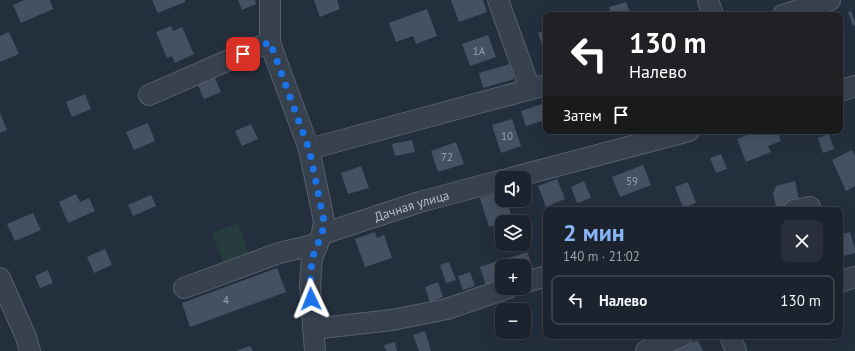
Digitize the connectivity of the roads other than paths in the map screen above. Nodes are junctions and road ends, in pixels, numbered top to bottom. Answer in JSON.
{"nodes":[{"id":1,"x":270,"y":0,"type":"edge"},
{"id":2,"x":498,"y":0,"type":"edge"},
{"id":3,"x":708,"y":0,"type":"edge"},
{"id":4,"x":830,"y":0,"type":"edge"},
{"id":5,"x":712,"y":12,"type":"edge"},
{"id":6,"x":793,"y":12,"type":"edge"},
{"id":7,"x":270,"y":42,"type":"junction"},
{"id":8,"x":855,"y":86,"type":"edge"},
{"id":9,"x":538,"y":87,"type":"edge"},
{"id":10,"x":843,"y":89,"type":"edge"},
{"id":11,"x":149,"y":95,"type":"dead end"},
{"id":12,"x":677,"y":134,"type":"edge"},
{"id":13,"x":309,"y":149,"type":"junction"},
{"id":14,"x":531,"y":173,"type":"edge"},
{"id":15,"x":495,"y":182,"type":"edge"},
{"id":16,"x":320,"y":239,"type":"junction"},
{"id":17,"x":543,"y":277,"type":"edge"},
{"id":18,"x":855,"y":277,"type":"edge"},
{"id":19,"x":0,"y":278,"type":"edge"},
{"id":20,"x":531,"y":281,"type":"edge"},
{"id":21,"x":843,"y":281,"type":"edge"},
{"id":22,"x":184,"y":288,"type":"dead end"},
{"id":23,"x":495,"y":292,"type":"edge"},
{"id":24,"x":313,"y":329,"type":"junction"},
{"id":25,"x":675,"y":339,"type":"edge"},
{"id":26,"x":731,"y":339,"type":"edge"},
{"id":27,"x":30,"y":351,"type":"edge"},
{"id":28,"x":315,"y":351,"type":"edge"},
{"id":29,"x":646,"y":351,"type":"edge"},
{"id":30,"x":736,"y":351,"type":"edge"}],
"edges":[{"from":1,"to":7,"type":"street"},
{"from":2,"to":9,"type":"street"},
{"from":3,"to":5,"type":"street"},
{"from":4,"to":6,"type":"street"},
{"from":7,"to":11,"type":"street"},
{"from":7,"to":13,"type":"street"},
{"from":8,"to":10,"type":"street"},
{"from":9,"to":13,"type":"street"},
{"from":12,"to":14,"type":"street"},
{"from":13,"to":16,"type":"street"},
{"from":15,"to":16,"type":"street","name":"Дачная улица"},
{"from":16,"to":22,"type":"street","name":"Дачная улица"},
{"from":16,"to":24,"type":"street"},
{"from":17,"to":20,"type":"street"},
{"from":18,"to":21,"type":"street"},
{"from":19,"to":27,"type":"street"},
{"from":23,"to":24,"type":"street"},
{"from":24,"to":28,"type":"street"},
{"from":25,"to":29,"type":"street"},
{"from":26,"to":30,"type":"street"}]}
